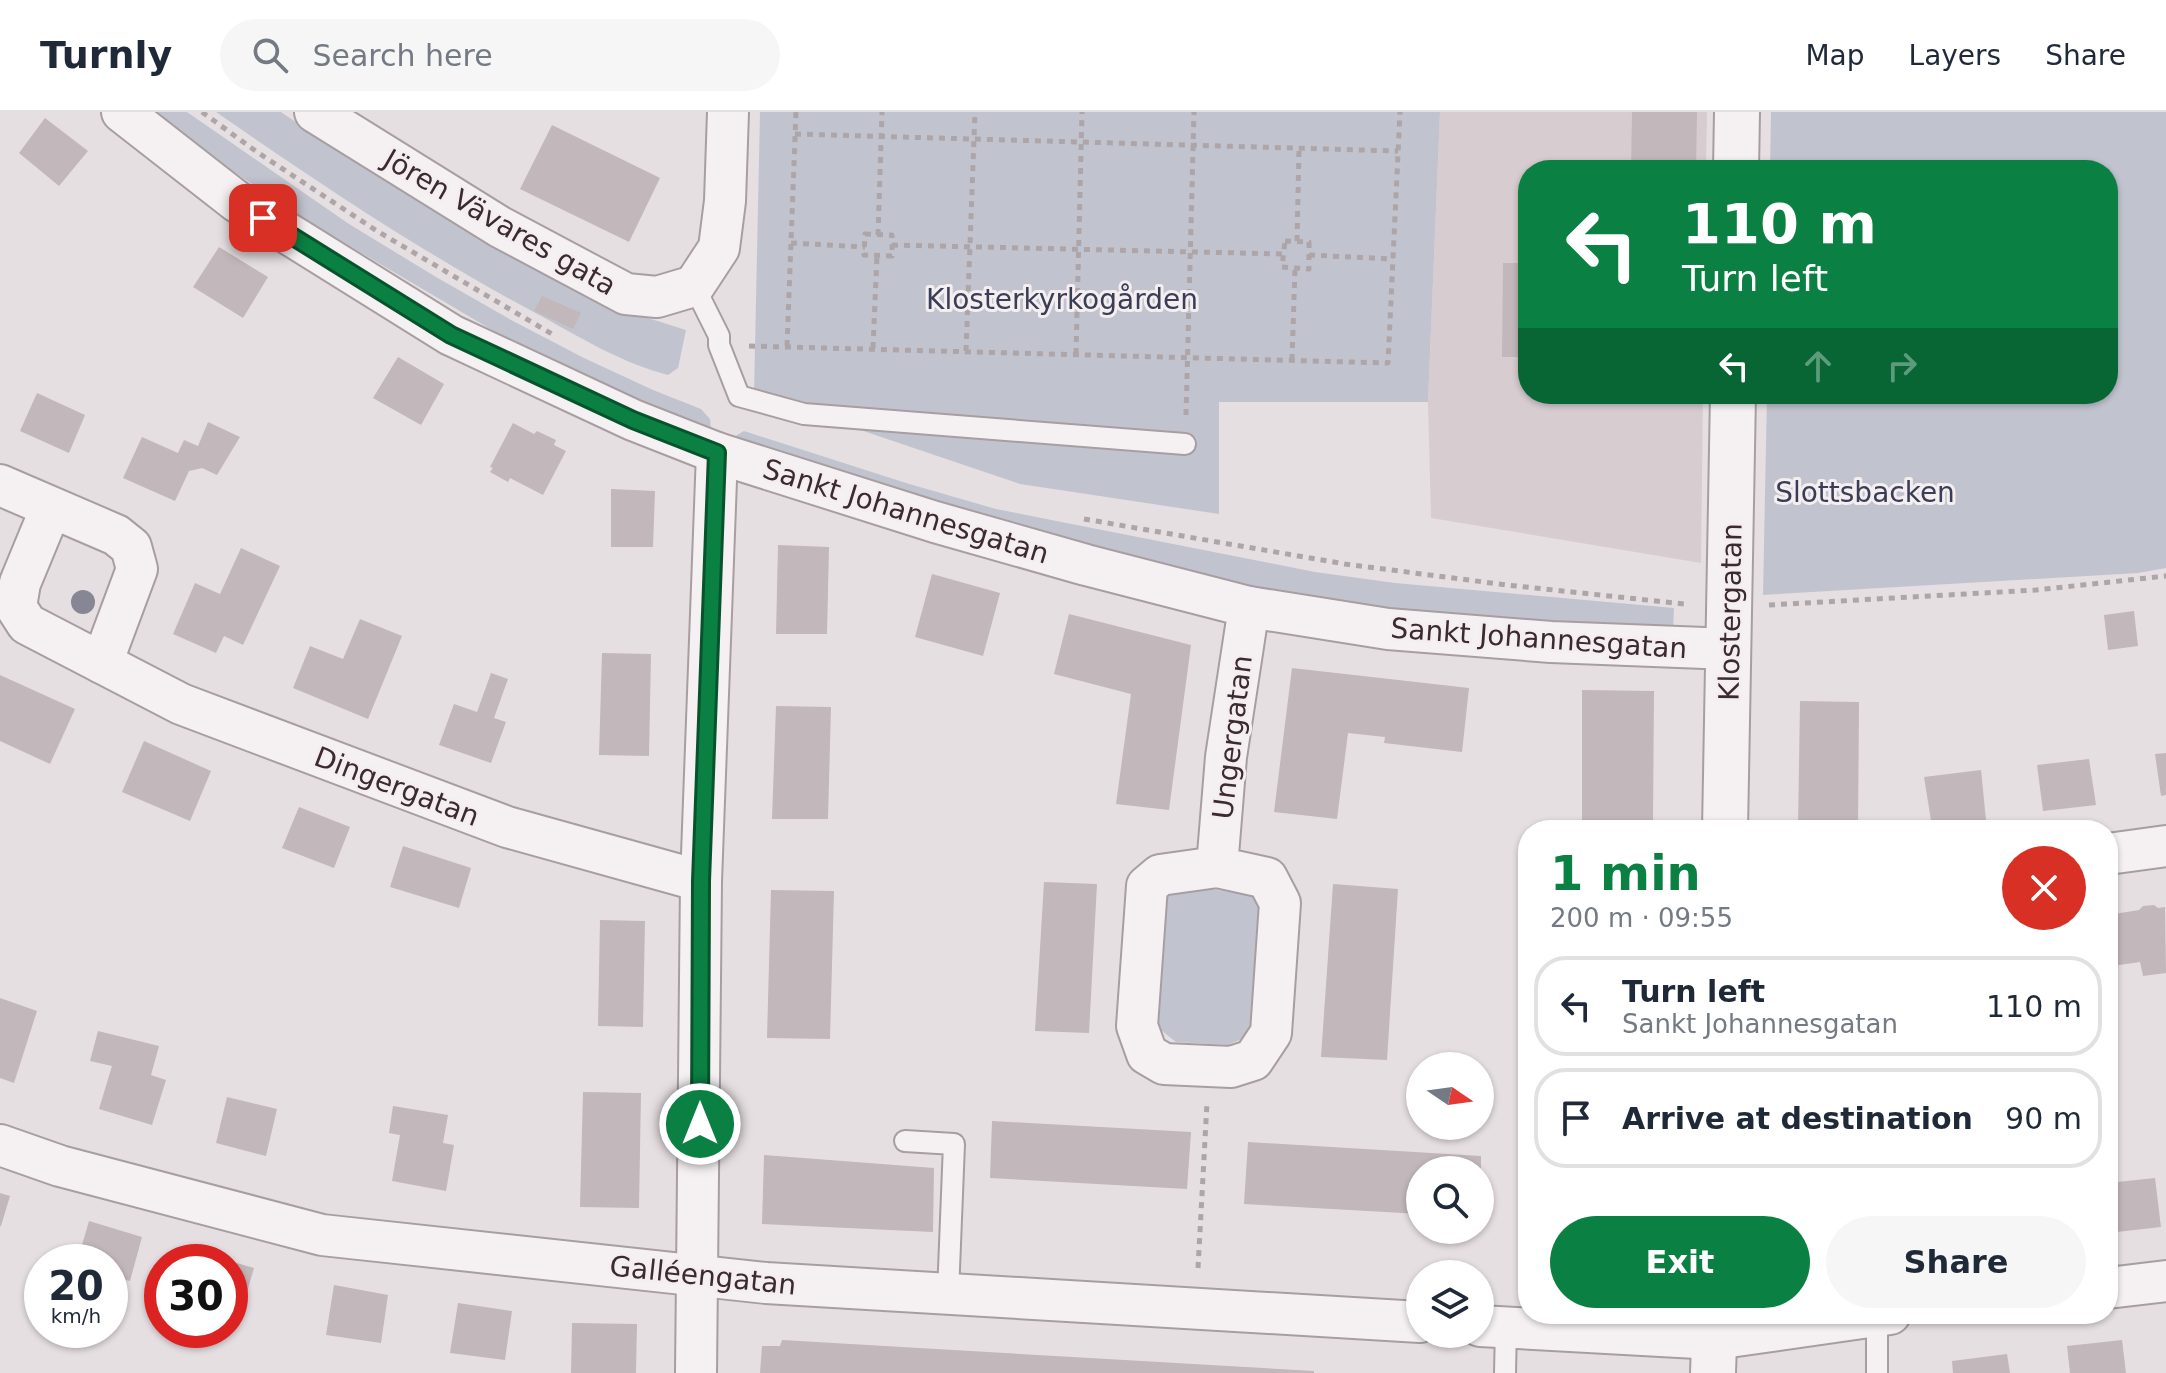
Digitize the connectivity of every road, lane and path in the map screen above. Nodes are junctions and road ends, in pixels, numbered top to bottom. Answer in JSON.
{"nodes":[{"id":1,"x":122,"y":112,"type":"edge"},
{"id":2,"x":202,"y":112,"type":"edge"},
{"id":3,"x":315,"y":112,"type":"edge"},
{"id":4,"x":728,"y":112,"type":"edge"},
{"id":5,"x":796,"y":112,"type":"edge"},
{"id":6,"x":882,"y":112,"type":"edge"},
{"id":7,"x":975,"y":112,"type":"edge"},
{"id":8,"x":1082,"y":112,"type":"edge"},
{"id":9,"x":1194,"y":112,"type":"edge"},
{"id":10,"x":1400,"y":112,"type":"edge"},
{"id":11,"x":1737,"y":112,"type":"edge"},
{"id":12,"x":795,"y":134,"type":"junction"},
{"id":13,"x":881,"y":137,"type":"junction"},
{"id":14,"x":974,"y":141,"type":"junction"},
{"id":15,"x":1082,"y":143,"type":"junction"},
{"id":16,"x":1193,"y":146,"type":"junction"},
{"id":17,"x":1299,"y":149,"type":"junction"},
{"id":18,"x":1398,"y":151,"type":"junction"},
{"id":19,"x":1736,"y":160,"type":"edge"},
{"id":20,"x":878,"y":235,"type":"junction"},
{"id":21,"x":1297,"y":241,"type":"junction"},
{"id":22,"x":791,"y":243,"type":"junction"},
{"id":23,"x":892,"y":245,"type":"junction"},
{"id":24,"x":865,"y":247,"type":"junction"},
{"id":25,"x":970,"y":247,"type":"junction"},
{"id":26,"x":1079,"y":249,"type":"junction"},
{"id":27,"x":1191,"y":252,"type":"junction"},
{"id":28,"x":1283,"y":254,"type":"junction"},
{"id":29,"x":877,"y":255,"type":"junction"},
{"id":30,"x":1309,"y":255,"type":"junction"},
{"id":31,"x":1393,"y":259,"type":"junction"},
{"id":32,"x":1295,"y":268,"type":"junction"},
{"id":33,"x":694,"y":286,"type":"junction"},
{"id":34,"x":561,"y":338,"type":"dead end"},
{"id":35,"x":719,"y":345,"type":"junction"},
{"id":36,"x":787,"y":346,"type":"junction"},
{"id":37,"x":873,"y":348,"type":"junction"},
{"id":38,"x":966,"y":351,"type":"junction"},
{"id":39,"x":1076,"y":354,"type":"junction"},
{"id":40,"x":1187,"y":357,"type":"junction"},
{"id":41,"x":1292,"y":360,"type":"junction"},
{"id":42,"x":1733,"y":404,"type":"edge"},
{"id":43,"x":1185,"y":444,"type":"joint"},
{"id":44,"x":717,"y":453,"type":"junction"},
{"id":45,"x":0,"y":485,"type":"edge"},
{"id":46,"x":51,"y":508,"type":"junction"},
{"id":47,"x":1079,"y":518,"type":"dead end"},
{"id":48,"x":2166,"y":576,"type":"edge"},
{"id":49,"x":1249,"y":607,"type":"junction"},
{"id":50,"x":1730,"y":629,"type":"junction"},
{"id":51,"x":102,"y":663,"type":"junction"},
{"id":52,"x":1725,"y":820,"type":"edge"},
{"id":53,"x":2166,"y":846,"type":"edge"},
{"id":54,"x":2118,"y":853,"type":"edge"},
{"id":55,"x":1217,"y":867,"type":"junction"},
{"id":56,"x":701,"y":881,"type":"junction"},
{"id":57,"x":1209,"y":1066,"type":"junction"},
{"id":58,"x":905,"y":1141,"type":"dead end"},
{"id":59,"x":0,"y":1145,"type":"edge"},
{"id":60,"x":699,"y":1276,"type":"junction"},
{"id":61,"x":2166,"y":1281,"type":"edge"},
{"id":62,"x":2118,"y":1287,"type":"edge"},
{"id":63,"x":948,"y":1294,"type":"junction"},
{"id":64,"x":1196,"y":1308,"type":"junction"},
{"id":65,"x":1406,"y":1321,"type":"edge"},
{"id":66,"x":1827,"y":1324,"type":"edge"},
{"id":67,"x":1882,"y":1324,"type":"edge"},
{"id":68,"x":1494,"y":1326,"type":"edge"},
{"id":69,"x":1494,"y":1330,"type":"edge"},
{"id":70,"x":1715,"y":1342,"type":"edge"},
{"id":71,"x":696,"y":1373,"type":"edge"},
{"id":72,"x":1505,"y":1373,"type":"edge"},
{"id":73,"x":1877,"y":1373,"type":"edge"}],
"edges":[{"from":1,"to":44,"type":"street","name":"Sankt Johannesgatan"},
{"from":2,"to":34,"type":"path"},
{"from":3,"to":33,"type":"street","name":"Jören Vävares gata"},
{"from":4,"to":33,"type":"street"},
{"from":5,"to":12,"type":"path"},
{"from":6,"to":13,"type":"path"},
{"from":7,"to":14,"type":"path"},
{"from":8,"to":15,"type":"path"},
{"from":9,"to":16,"type":"path"},
{"from":10,"to":18,"type":"path"},
{"from":11,"to":19,"type":"street"},
{"from":12,"to":13,"type":"path"},
{"from":12,"to":22,"type":"path"},
{"from":13,"to":14,"type":"path"},
{"from":13,"to":20,"type":"path"},
{"from":14,"to":15,"type":"path"},
{"from":14,"to":25,"type":"path"},
{"from":15,"to":16,"type":"path"},
{"from":15,"to":26,"type":"path"},
{"from":16,"to":17,"type":"path"},
{"from":16,"to":27,"type":"path"},
{"from":17,"to":18,"type":"path"},
{"from":17,"to":21,"type":"path"},
{"from":18,"to":31,"type":"path"},
{"from":20,"to":23,"type":"path"},
{"from":20,"to":24,"type":"path"},
{"from":21,"to":28,"type":"path"},
{"from":21,"to":30,"type":"path"},
{"from":22,"to":24,"type":"path"},
{"from":22,"to":36,"type":"path"},
{"from":23,"to":25,"type":"path"},
{"from":23,"to":29,"type":"path"},
{"from":24,"to":29,"type":"path"},
{"from":25,"to":26,"type":"path"},
{"from":25,"to":38,"type":"path"},
{"from":26,"to":27,"type":"path"},
{"from":26,"to":39,"type":"path"},
{"from":27,"to":28,"type":"path"},
{"from":27,"to":40,"type":"path"},
{"from":28,"to":32,"type":"path"},
{"from":29,"to":37,"type":"path"},
{"from":30,"to":31,"type":"path"},
{"from":30,"to":32,"type":"path"},
{"from":31,"to":41,"type":"path"},
{"from":32,"to":41,"type":"path"},
{"from":33,"to":35,"type":"lane"},
{"from":35,"to":36,"type":"path"},
{"from":35,"to":43,"type":"lane"},
{"from":36,"to":37,"type":"path"},
{"from":37,"to":38,"type":"path"},
{"from":38,"to":39,"type":"path"},
{"from":39,"to":40,"type":"path"},
{"from":40,"to":41,"type":"path"},
{"from":40,"to":43,"type":"path"},
{"from":42,"to":50,"type":"street","name":"Klostergatan"},
{"from":44,"to":49,"type":"street","name":"Sankt Johannesgatan"},
{"from":44,"to":56,"type":"street"},
{"from":45,"to":46,"type":"street"},
{"from":46,"to":51,"type":"street","name":"Dingergatan"},
{"from":46,"to":51,"type":"street"},
{"from":47,"to":50,"type":"path"},
{"from":48,"to":50,"type":"path"},
{"from":49,"to":50,"type":"street","name":"Sankt Johannesgatan"},
{"from":49,"to":55,"type":"street","name":"Ungergatan"},
{"from":50,"to":52,"type":"street","name":"Klostergatan"},
{"from":51,"to":56,"type":"street","name":"Dingergatan"},
{"from":53,"to":54,"type":"street"},
{"from":55,"to":57,"type":"street"},
{"from":55,"to":57,"type":"street"},
{"from":56,"to":60,"type":"street"},
{"from":57,"to":64,"type":"path"},
{"from":58,"to":63,"type":"lane"},
{"from":59,"to":60,"type":"street","name":"Galléengatan"},
{"from":60,"to":63,"type":"street","name":"Galléengatan"},
{"from":60,"to":71,"type":"street"},
{"from":61,"to":62,"type":"street"},
{"from":63,"to":64,"type":"street","name":"Galléengatan"},
{"from":64,"to":65,"type":"street","name":"Galléengatan"},
{"from":66,"to":70,"type":"street"},
{"from":67,"to":73,"type":"lane"},
{"from":68,"to":70,"type":"street"},
{"from":69,"to":72,"type":"lane"}]}
